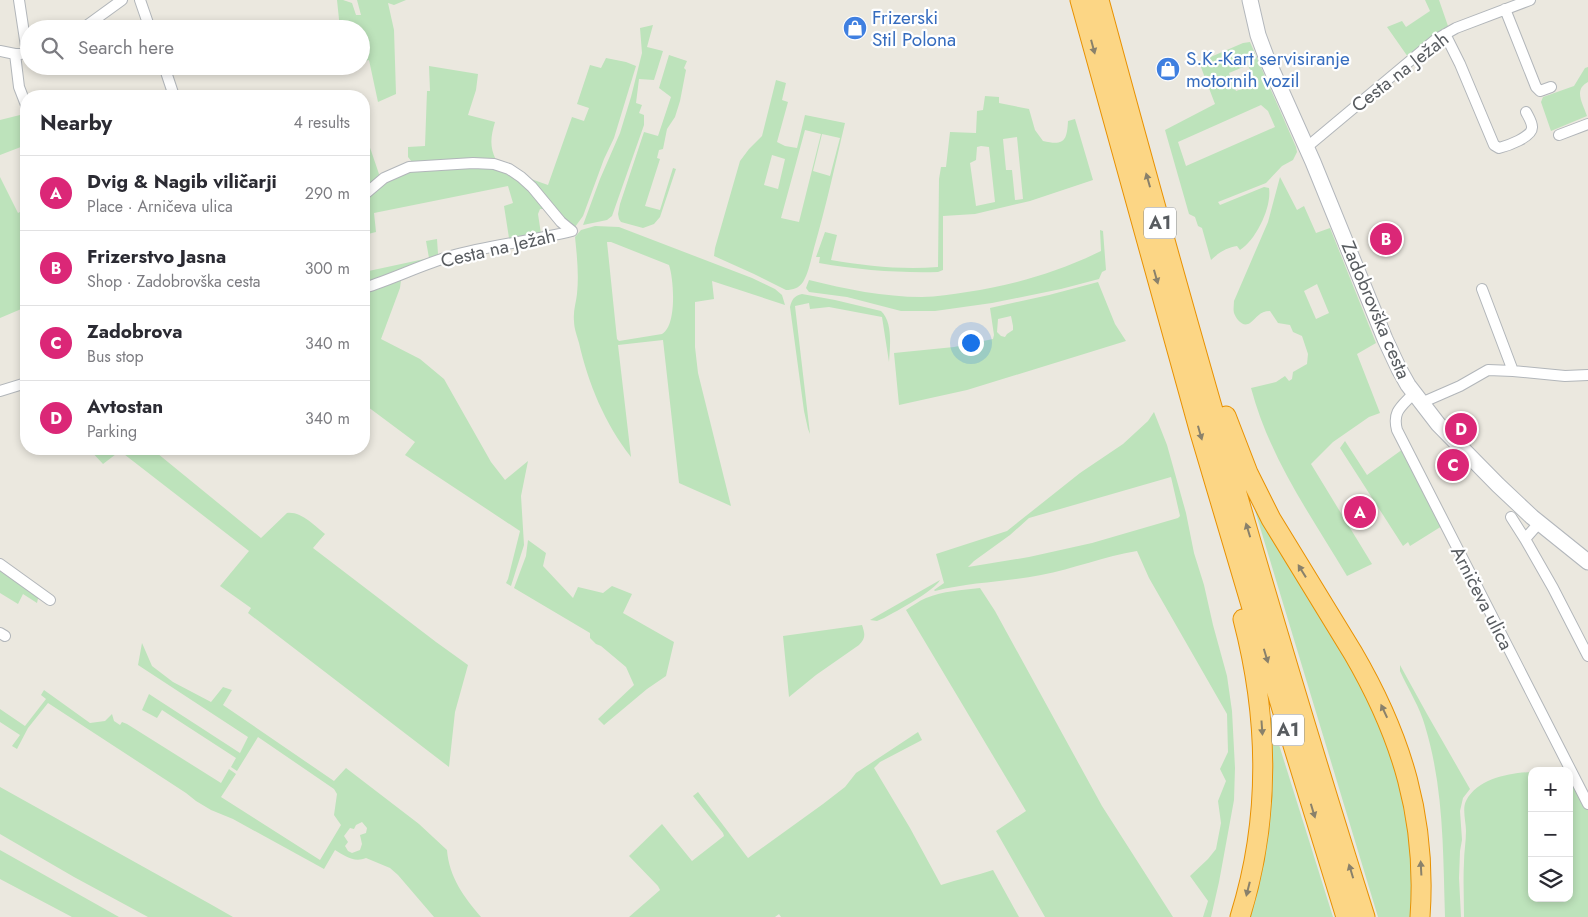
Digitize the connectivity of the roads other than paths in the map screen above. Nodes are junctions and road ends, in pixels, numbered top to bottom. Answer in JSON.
{"nodes":[{"id":1,"x":19,"y":0,"type":"edge"},
{"id":2,"x":122,"y":0,"type":"edge"},
{"id":3,"x":140,"y":0,"type":"edge"},
{"id":4,"x":1080,"y":0,"type":"edge"},
{"id":5,"x":1099,"y":0,"type":"edge"},
{"id":6,"x":1250,"y":0,"type":"edge"},
{"id":7,"x":1530,"y":0,"type":"edge"},
{"id":8,"x":1505,"y":9,"type":"junction"},
{"id":9,"x":22,"y":20,"type":"edge"},
{"id":10,"x":94,"y":20,"type":"edge"},
{"id":11,"x":147,"y":20,"type":"edge"},
{"id":12,"x":1445,"y":34,"type":"junction"},
{"id":13,"x":0,"y":51,"type":"edge"},
{"id":14,"x":15,"y":54,"type":"junction"},
{"id":15,"x":20,"y":54,"type":"edge"},
{"id":16,"x":167,"y":75,"type":"edge"},
{"id":17,"x":1551,"y":87,"type":"dead end"},
{"id":18,"x":20,"y":90,"type":"edge"},
{"id":19,"x":172,"y":90,"type":"edge"},
{"id":20,"x":1526,"y":112,"type":"dead end"},
{"id":21,"x":1588,"y":124,"type":"edge"},
{"id":22,"x":1559,"y":135,"type":"dead end"},
{"id":23,"x":1307,"y":147,"type":"junction"},
{"id":24,"x":370,"y":190,"type":"edge"},
{"id":25,"x":370,"y":286,"type":"edge"},
{"id":26,"x":1482,"y":288,"type":"dead end"},
{"id":27,"x":1194,"y":345,"type":"junction"},
{"id":28,"x":1513,"y":370,"type":"junction"},
{"id":29,"x":1588,"y":375,"type":"edge"},
{"id":30,"x":20,"y":385,"type":"edge"},
{"id":31,"x":0,"y":391,"type":"edge"},
{"id":32,"x":1417,"y":398,"type":"junction"},
{"id":33,"x":1511,"y":517,"type":"dead end"},
{"id":34,"x":1539,"y":523,"type":"junction"},
{"id":35,"x":1525,"y":539,"type":"junction"},
{"id":36,"x":1232,"y":542,"type":"junction"},
{"id":37,"x":1588,"y":562,"type":"edge"},
{"id":38,"x":0,"y":564,"type":"edge"},
{"id":39,"x":50,"y":600,"type":"dead end"},
{"id":40,"x":1588,"y":656,"type":"edge"},
{"id":41,"x":1588,"y":804,"type":"edge"},
{"id":42,"x":1240,"y":917,"type":"edge"},
{"id":43,"x":1346,"y":917,"type":"edge"},
{"id":44,"x":1365,"y":917,"type":"edge"},
{"id":45,"x":1420,"y":917,"type":"edge"}],
"edges":[{"from":1,"to":9,"type":"street"},
{"from":2,"to":10,"type":"street"},
{"from":3,"to":11,"type":"street"},
{"from":4,"to":36,"type":"highway","number":"A1","one_way":true},
{"from":27,"to":5,"type":"highway","number":"A1","one_way":true},
{"from":6,"to":23,"type":"main road","name":"Zadobrovška cesta"},
{"from":7,"to":8,"type":"street","name":"Cesta na Ježah"},
{"from":8,"to":12,"type":"street","name":"Cesta na Ježah"},
{"from":8,"to":17,"type":"street"},
{"from":12,"to":20,"type":"street"},
{"from":12,"to":23,"type":"street","name":"Cesta na Ježah"},
{"from":13,"to":14,"type":"street"},
{"from":14,"to":15,"type":"street"},
{"from":14,"to":18,"type":"street"},
{"from":16,"to":19,"type":"street"},
{"from":21,"to":22,"type":"street"},
{"from":23,"to":32,"type":"main road","name":"Zadobrovška cesta"},
{"from":24,"to":25,"type":"street","name":"Cesta na Ježah"},
{"from":26,"to":28,"type":"street"},
{"from":44,"to":27,"type":"highway","number":"A1","one_way":true},
{"from":45,"to":27,"type":"highway","one_way":true},
{"from":28,"to":29,"type":"street"},
{"from":28,"to":32,"type":"street"},
{"from":30,"to":31,"type":"street"},
{"from":32,"to":34,"type":"main road","name":"Zadobrovška cesta"},
{"from":32,"to":41,"type":"street","name":"Arničeva ulica"},
{"from":33,"to":35,"type":"street"},
{"from":34,"to":35,"type":"street"},
{"from":34,"to":37,"type":"main road","name":"Zadobrovška cesta"},
{"from":35,"to":40,"type":"street"},
{"from":36,"to":42,"type":"highway","one_way":true},
{"from":36,"to":43,"type":"highway","number":"A1","one_way":true},
{"from":38,"to":39,"type":"street"}]}
